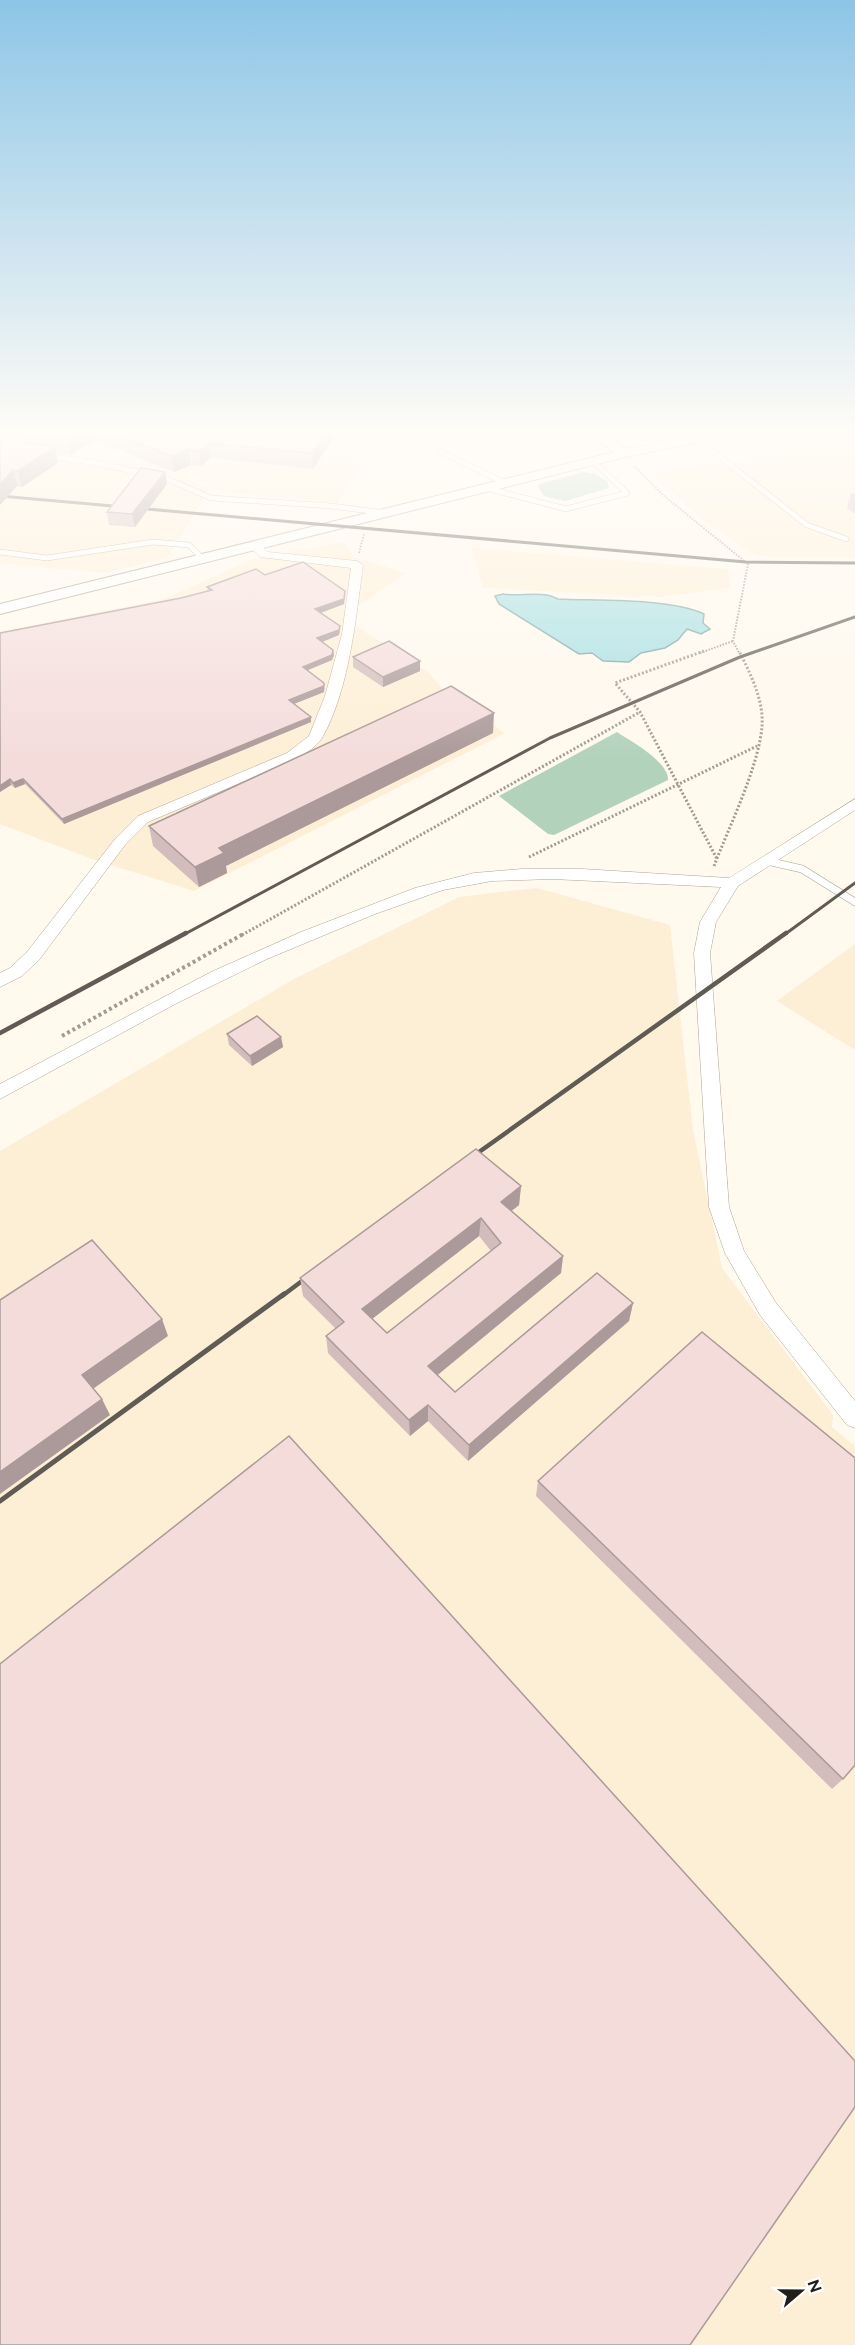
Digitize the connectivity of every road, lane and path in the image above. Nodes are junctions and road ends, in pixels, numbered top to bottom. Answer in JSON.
{"nodes":[{"id":1,"x":274,"y":540,"type":"edge"},
{"id":2,"x":362,"y":540,"type":"edge"},
{"id":3,"x":719,"y":540,"type":"edge"},
{"id":4,"x":255,"y":545,"type":"junction"},
{"id":5,"x":0,"y":552,"type":"edge"},
{"id":6,"x":202,"y":558,"type":"junction"},
{"id":7,"x":357,"y":565,"type":"junction"},
{"id":8,"x":0,"y":609,"type":"edge"},
{"id":9,"x":733,"y":641,"type":"junction"},
{"id":10,"x":640,"y":712,"type":"junction"},
{"id":11,"x":758,"y":745,"type":"junction"},
{"id":12,"x":678,"y":784,"type":"junction"},
{"id":13,"x":855,"y":803,"type":"edge"},
{"id":14,"x":717,"y":859,"type":"junction"},
{"id":15,"x":520,"y":861,"type":"dead end"},
{"id":16,"x":767,"y":861,"type":"junction"},
{"id":17,"x":708,"y":882,"type":"junction"},
{"id":18,"x":732,"y":883,"type":"junction"},
{"id":19,"x":855,"y":902,"type":"edge"},
{"id":20,"x":0,"y":981,"type":"edge"},
{"id":21,"x":62,"y":1036,"type":"dead end"},
{"id":22,"x":0,"y":1092,"type":"edge"},
{"id":23,"x":855,"y":1418,"type":"edge"}],
"edges":[{"from":1,"to":4,"type":"street"},
{"from":2,"to":7,"type":"path"},
{"from":3,"to":9,"type":"path"},
{"from":4,"to":6,"type":"street"},
{"from":4,"to":7,"type":"street"},
{"from":5,"to":6,"type":"lane"},
{"from":6,"to":8,"type":"street"},
{"from":7,"to":20,"type":"street"},
{"from":9,"to":10,"type":"path"},
{"from":9,"to":11,"type":"path"},
{"from":10,"to":12,"type":"path"},
{"from":10,"to":21,"type":"path"},
{"from":11,"to":12,"type":"path"},
{"from":11,"to":14,"type":"path"},
{"from":12,"to":14,"type":"path"},
{"from":12,"to":15,"type":"path"},
{"from":13,"to":16,"type":"street"},
{"from":14,"to":17,"type":"path"},
{"from":16,"to":18,"type":"street"},
{"from":16,"to":19,"type":"lane"},
{"from":17,"to":18,"type":"street"},
{"from":17,"to":22,"type":"street"},
{"from":18,"to":23,"type":"street"}]}
